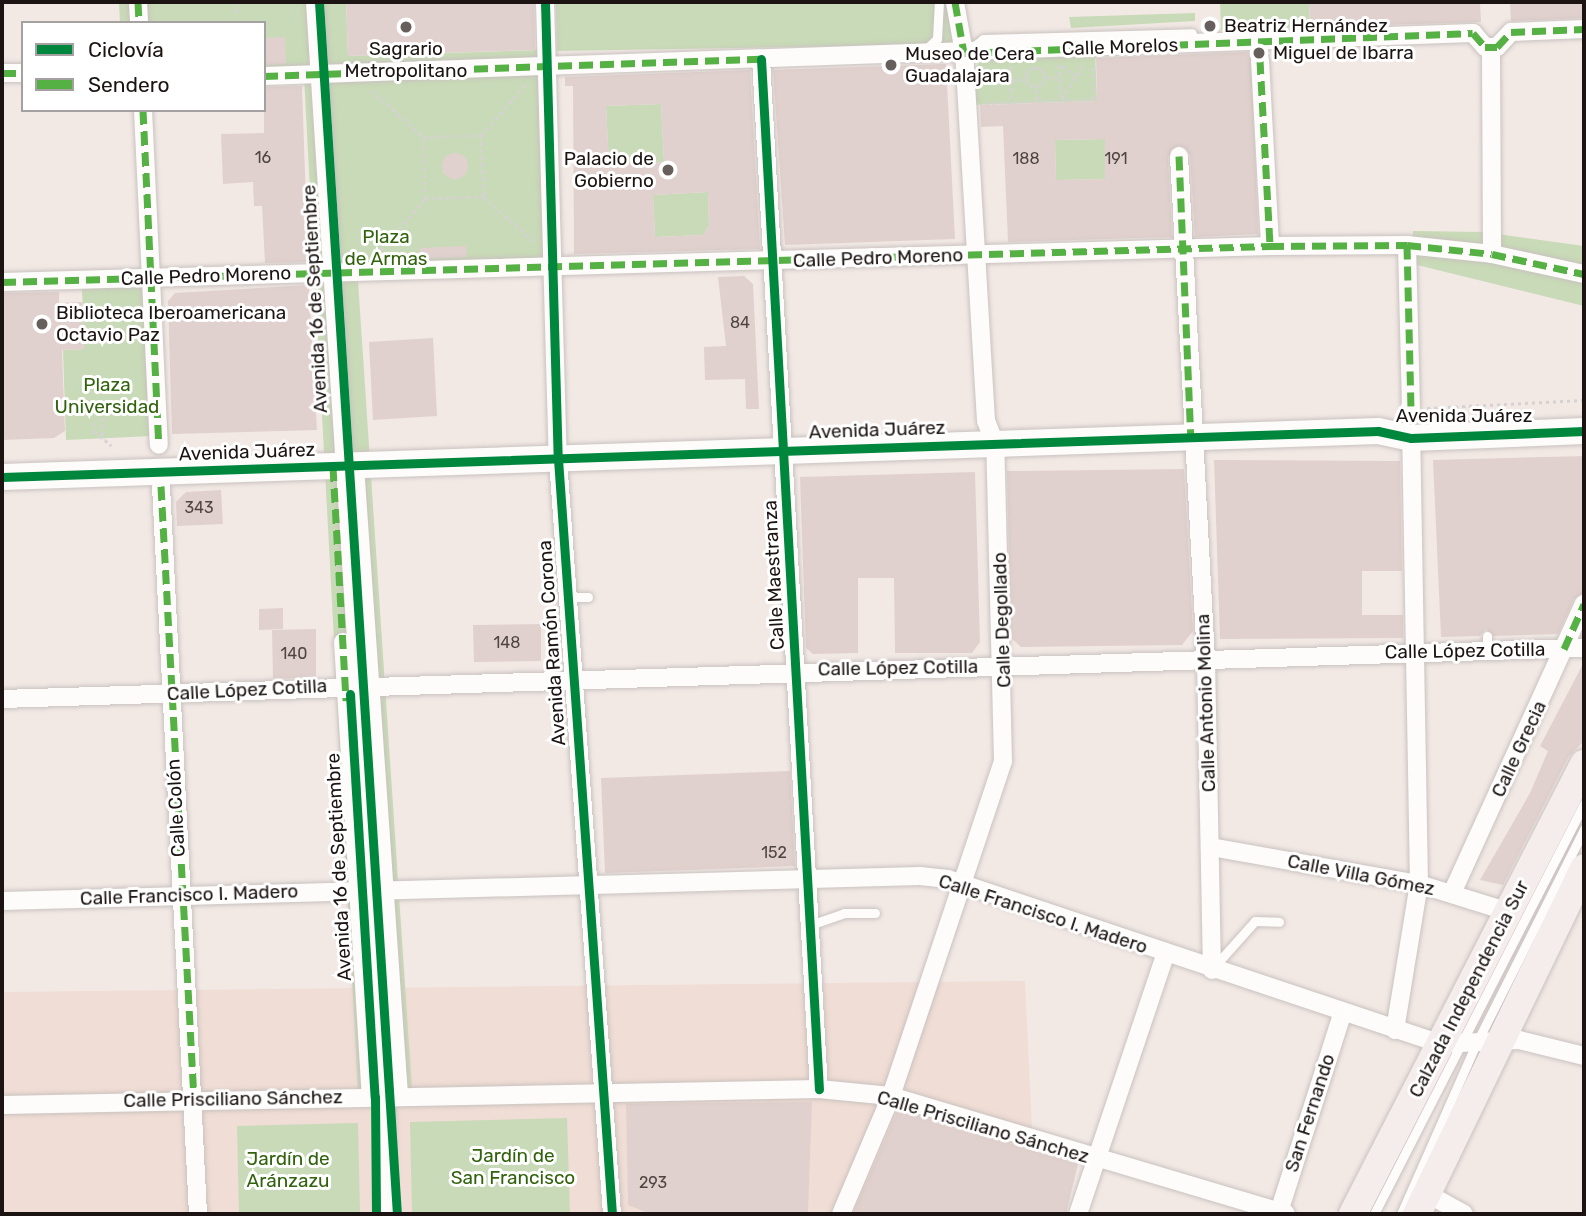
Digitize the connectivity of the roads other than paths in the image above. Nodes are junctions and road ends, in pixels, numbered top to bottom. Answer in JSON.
{"nodes":[{"id":1,"x":138,"y":2,"type":"edge"},
{"id":2,"x":315,"y":2,"type":"edge"},
{"id":3,"x":545,"y":2,"type":"edge"},
{"id":4,"x":939,"y":2,"type":"edge"},
{"id":5,"x":955,"y":2,"type":"edge"},
{"id":6,"x":139,"y":21,"type":"edge"},
{"id":7,"x":1584,"y":29,"type":"edge"},
{"id":8,"x":1192,"y":33,"type":"dead end"},
{"id":9,"x":964,"y":53,"type":"junction"},
{"id":10,"x":919,"y":54,"type":"junction"},
{"id":11,"x":1490,"y":55,"type":"dead end"},
{"id":12,"x":761,"y":59,"type":"junction"},
{"id":13,"x":1260,"y":60,"type":"dead end"},
{"id":14,"x":544,"y":66,"type":"junction"},
{"id":15,"x":2,"y":73,"type":"edge"},
{"id":16,"x":21,"y":73,"type":"edge"},
{"id":17,"x":320,"y":75,"type":"junction"},
{"id":18,"x":266,"y":76,"type":"edge"},
{"id":19,"x":143,"y":112,"type":"edge"},
{"id":20,"x":1179,"y":156,"type":"dead end"},
{"id":21,"x":1407,"y":245,"type":"junction"},
{"id":22,"x":1270,"y":246,"type":"junction"},
{"id":23,"x":1182,"y":248,"type":"junction"},
{"id":24,"x":1492,"y":254,"type":"junction"},
{"id":25,"x":976,"y":255,"type":"junction"},
{"id":26,"x":772,"y":261,"type":"junction"},
{"id":27,"x":554,"y":263,"type":"junction"},
{"id":28,"x":332,"y":273,"type":"junction"},
{"id":29,"x":1584,"y":274,"type":"edge"},
{"id":30,"x":151,"y":278,"type":"junction"},
{"id":31,"x":2,"y":282,"type":"edge"},
{"id":32,"x":1411,"y":409,"type":"road end"},
{"id":33,"x":1584,"y":413,"type":"edge"},
{"id":34,"x":1377,"y":431,"type":"junction"},
{"id":35,"x":1584,"y":431,"type":"edge"},
{"id":36,"x":1191,"y":437,"type":"junction"},
{"id":37,"x":1410,"y":438,"type":"junction"},
{"id":38,"x":995,"y":444,"type":"junction"},
{"id":39,"x":159,"y":445,"type":"dead end"},
{"id":40,"x":785,"y":451,"type":"junction"},
{"id":41,"x":558,"y":459,"type":"junction"},
{"id":42,"x":343,"y":466,"type":"junction"},
{"id":43,"x":2,"y":477,"type":"edge"},
{"id":44,"x":160,"y":486,"type":"dead end"},
{"id":45,"x":566,"y":597,"type":"junction"},
{"id":46,"x":588,"y":597,"type":"dead end"},
{"id":47,"x":1584,"y":604,"type":"edge"},
{"id":48,"x":1584,"y":648,"type":"edge"},
{"id":49,"x":1564,"y":649,"type":"junction"},
{"id":50,"x":1415,"y":652,"type":"junction"},
{"id":51,"x":1206,"y":659,"type":"junction"},
{"id":52,"x":1005,"y":666,"type":"junction"},
{"id":53,"x":796,"y":670,"type":"junction"},
{"id":54,"x":571,"y":677,"type":"junction"},
{"id":55,"x":358,"y":684,"type":"junction"},
{"id":56,"x":171,"y":694,"type":"junction"},
{"id":57,"x":2,"y":699,"type":"edge"},
{"id":58,"x":1584,"y":764,"type":"edge"},
{"id":59,"x":1584,"y":804,"type":"edge"},
{"id":60,"x":1584,"y":830,"type":"edge"},
{"id":61,"x":1211,"y":847,"type":"junction"},
{"id":62,"x":1584,"y":871,"type":"edge"},
{"id":63,"x":807,"y":877,"type":"junction"},
{"id":64,"x":588,"y":882,"type":"junction"},
{"id":65,"x":1419,"y":884,"type":"junction"},
{"id":66,"x":962,"y":888,"type":"junction"},
{"id":67,"x":371,"y":889,"type":"junction"},
{"id":68,"x":1452,"y":893,"type":"junction"},
{"id":69,"x":180,"y":896,"type":"junction"},
{"id":70,"x":2,"y":901,"type":"edge"},
{"id":71,"x":1509,"y":912,"type":"junction"},
{"id":72,"x":874,"y":913,"type":"dead end"},
{"id":73,"x":1279,"y":922,"type":"dead end"},
{"id":74,"x":810,"y":925,"type":"junction"},
{"id":75,"x":1165,"y":955,"type":"junction"},
{"id":76,"x":1212,"y":970,"type":"junction"},
{"id":77,"x":1342,"y":1014,"type":"junction"},
{"id":78,"x":1395,"y":1030,"type":"junction"},
{"id":79,"x":1470,"y":1042,"type":"junction"},
{"id":80,"x":1584,"y":1056,"type":"edge"},
{"id":81,"x":819,"y":1089,"type":"junction"},
{"id":82,"x":600,"y":1092,"type":"junction"},
{"id":83,"x":385,"y":1096,"type":"junction"},
{"id":84,"x":891,"y":1096,"type":"junction"},
{"id":85,"x":194,"y":1100,"type":"junction"},
{"id":86,"x":2,"y":1105,"type":"edge"},
{"id":87,"x":1096,"y":1160,"type":"junction"},
{"id":88,"x":1423,"y":1204,"type":"edge"},
{"id":89,"x":1282,"y":1213,"type":"edge"},
{"id":90,"x":198,"y":1214,"type":"edge"},
{"id":91,"x":386,"y":1214,"type":"edge"},
{"id":92,"x":612,"y":1214,"type":"edge"},
{"id":93,"x":841,"y":1214,"type":"edge"},
{"id":94,"x":1078,"y":1214,"type":"edge"},
{"id":95,"x":1353,"y":1214,"type":"edge"},
{"id":96,"x":1374,"y":1214,"type":"edge"},
{"id":97,"x":1401,"y":1214,"type":"edge"},
{"id":98,"x":1464,"y":1214,"type":"edge"}],
"edges":[{"from":1,"to":6,"type":"street"},
{"from":2,"to":17,"type":"street","name":"Avenida 16 de Septiembre"},
{"from":3,"to":14,"type":"street","name":"Avenida Ramón Corona"},
{"from":4,"to":10,"type":"lane"},
{"from":5,"to":9,"type":"street","name":"Calle Degollado"},
{"from":7,"to":9,"type":"street","name":"Calle Morelos"},
{"from":8,"to":9,"type":"lane"},
{"from":9,"to":10,"type":"street","name":"Calle Morelos"},
{"from":9,"to":25,"type":"street","name":"Calle Degollado"},
{"from":10,"to":12,"type":"street","name":"Calle Morelos"},
{"from":11,"to":24,"type":"street"},
{"from":12,"to":14,"type":"street","name":"Calle Morelos"},
{"from":12,"to":26,"type":"street","name":"Calle Maestranza"},
{"from":13,"to":22,"type":"street"},
{"from":14,"to":17,"type":"street","name":"Calle Morelos"},
{"from":14,"to":27,"type":"street","name":"Avenida Ramón Corona"},
{"from":15,"to":16,"type":"street"},
{"from":17,"to":18,"type":"street","name":"Calle Morelos"},
{"from":17,"to":28,"type":"street","name":"Avenida 16 de Septiembre"},
{"from":19,"to":30,"type":"street"},
{"from":20,"to":23,"type":"street","name":"Calle Antonio Molina"},
{"from":21,"to":22,"type":"street","name":"Calle Pedro Moreno"},
{"from":21,"to":24,"type":"street","name":"Calle Pedro Moreno"},
{"from":21,"to":32,"type":"street"},
{"from":22,"to":23,"type":"street","name":"Calle Pedro Moreno"},
{"from":23,"to":25,"type":"street","name":"Calle Pedro Moreno"},
{"from":23,"to":36,"type":"street","name":"Calle Antonio Molina"},
{"from":24,"to":29,"type":"street","name":"Calle Pedro Moreno"},
{"from":25,"to":26,"type":"street","name":"Calle Pedro Moreno"},
{"from":25,"to":38,"type":"street","name":"Calle Degollado"},
{"from":26,"to":27,"type":"street","name":"Calle Pedro Moreno"},
{"from":26,"to":40,"type":"street","name":"Calle Maestranza"},
{"from":27,"to":28,"type":"street","name":"Calle Pedro Moreno"},
{"from":27,"to":41,"type":"street","name":"Avenida Ramón Corona"},
{"from":28,"to":30,"type":"street","name":"Calle Pedro Moreno"},
{"from":28,"to":42,"type":"street","name":"Avenida 16 de Septiembre"},
{"from":30,"to":31,"type":"street","name":"Calle Pedro Moreno"},
{"from":30,"to":39,"type":"street"},
{"from":33,"to":34,"type":"main road","name":"Avenida Juárez"},
{"from":34,"to":36,"type":"main road","name":"Avenida Juárez"},
{"from":34,"to":37,"type":"main road","name":"Avenida Juárez"},
{"from":35,"to":37,"type":"main road","name":"Avenida Juárez"},
{"from":36,"to":38,"type":"main road","name":"Avenida Juárez"},
{"from":36,"to":51,"type":"street","name":"Calle Antonio Molina"},
{"from":37,"to":50,"type":"street"},
{"from":38,"to":40,"type":"main road","name":"Avenida Juárez"},
{"from":38,"to":52,"type":"street","name":"Calle Degollado"},
{"from":40,"to":41,"type":"main road","name":"Avenida Juárez"},
{"from":40,"to":53,"type":"street","name":"Calle Maestranza"},
{"from":41,"to":42,"type":"main road","name":"Avenida Juárez"},
{"from":41,"to":45,"type":"street","name":"Avenida Ramón Corona"},
{"from":42,"to":43,"type":"main road","name":"Avenida Juárez"},
{"from":42,"to":55,"type":"street","name":"Avenida 16 de Septiembre"},
{"from":42,"to":55,"type":"street","name":"Avenida 16 de Septiembre"},
{"from":44,"to":56,"type":"street","name":"Calle Colón"},
{"from":45,"to":46,"type":"lane"},
{"from":45,"to":54,"type":"street","name":"Avenida Ramón Corona"},
{"from":47,"to":49,"type":"street","name":"Calle Grecia"},
{"from":48,"to":49,"type":"street","name":"Calle López Cotilla"},
{"from":49,"to":50,"type":"street","name":"Calle López Cotilla"},
{"from":49,"to":68,"type":"street","name":"Calle Grecia"},
{"from":50,"to":51,"type":"street","name":"Calle López Cotilla"},
{"from":50,"to":65,"type":"street"},
{"from":51,"to":52,"type":"street","name":"Calle López Cotilla"},
{"from":51,"to":61,"type":"street","name":"Calle Antonio Molina"},
{"from":52,"to":53,"type":"street","name":"Calle López Cotilla"},
{"from":52,"to":66,"type":"street","name":"Calle Degollado"},
{"from":53,"to":54,"type":"street","name":"Calle López Cotilla"},
{"from":53,"to":63,"type":"street","name":"Calle Maestranza"},
{"from":54,"to":55,"type":"street","name":"Calle López Cotilla"},
{"from":54,"to":64,"type":"street","name":"Avenida Ramón Corona"},
{"from":55,"to":56,"type":"street","name":"Calle López Cotilla"},
{"from":55,"to":67,"type":"street","name":"Avenida 16 de Septiembre"},
{"from":55,"to":67,"type":"street","name":"Avenida 16 de Septiembre"},
{"from":56,"to":57,"type":"street","name":"Calle López Cotilla"},
{"from":56,"to":69,"type":"street","name":"Calle Colón"},
{"from":58,"to":71,"type":"main road","name":"Calzada Independencia Sur"},
{"from":59,"to":79,"type":"lane"},
{"from":60,"to":79,"type":"lane"},
{"from":61,"to":65,"type":"street","name":"Calle Villa Gómez"},
{"from":61,"to":76,"type":"street","name":"Calle Antonio Molina"},
{"from":62,"to":79,"type":"main road","name":"Calzada Independencia Sur"},
{"from":63,"to":64,"type":"street","name":"Calle Francisco I. Madero"},
{"from":63,"to":66,"type":"street","name":"Calle Francisco I. Madero"},
{"from":63,"to":74,"type":"street","name":"Calle Maestranza"},
{"from":64,"to":67,"type":"street","name":"Calle Francisco I. Madero"},
{"from":64,"to":82,"type":"street","name":"Avenida Ramón Corona"},
{"from":65,"to":68,"type":"street","name":"Calle Villa Gómez"},
{"from":65,"to":78,"type":"street"},
{"from":66,"to":75,"type":"street","name":"Calle Francisco I. Madero"},
{"from":66,"to":84,"type":"street","name":"Calle Degollado"},
{"from":67,"to":69,"type":"street","name":"Calle Francisco I. Madero"},
{"from":67,"to":83,"type":"street","name":"Avenida 16 de Septiembre"},
{"from":67,"to":83,"type":"street","name":"Avenida 16 de Septiembre"},
{"from":68,"to":71,"type":"street","name":"Calle Villa Gómez"},
{"from":69,"to":70,"type":"street","name":"Calle Francisco I. Madero"},
{"from":69,"to":85,"type":"street","name":"Calle Colón"},
{"from":71,"to":79,"type":"main road","name":"Calzada Independencia Sur"},
{"from":72,"to":74,"type":"lane"},
{"from":73,"to":76,"type":"lane"},
{"from":74,"to":81,"type":"street","name":"Calle Maestranza"},
{"from":75,"to":76,"type":"street","name":"Calle Francisco I. Madero"},
{"from":75,"to":87,"type":"street"},
{"from":76,"to":77,"type":"street","name":"Calle Francisco I. Madero"},
{"from":77,"to":78,"type":"street","name":"Calle Francisco I. Madero"},
{"from":77,"to":89,"type":"street","name":"San Fernando"},
{"from":78,"to":79,"type":"street","name":"Calle Francisco I. Madero"},
{"from":79,"to":80,"type":"street","name":"Calle Francisco I. Madero"},
{"from":79,"to":88,"type":"main road","name":"Calzada Independencia Sur"},
{"from":79,"to":95,"type":"main road","name":"Calzada Independencia Sur"},
{"from":79,"to":96,"type":"lane"},
{"from":79,"to":97,"type":"lane"},
{"from":81,"to":82,"type":"street","name":"Calle Prisciliano Sánchez"},
{"from":81,"to":84,"type":"street","name":"Calle Prisciliano Sánchez"},
{"from":82,"to":83,"type":"street","name":"Calle Prisciliano Sánchez"},
{"from":82,"to":92,"type":"street","name":"Avenida Ramón Corona"},
{"from":83,"to":85,"type":"street","name":"Calle Prisciliano Sánchez"},
{"from":83,"to":91,"type":"street"},
{"from":84,"to":87,"type":"street","name":"Calle Prisciliano Sánchez"},
{"from":84,"to":93,"type":"street","name":"Calle Degollado"},
{"from":85,"to":86,"type":"street","name":"Calle Prisciliano Sánchez"},
{"from":85,"to":90,"type":"street","name":"Calle Colón"},
{"from":87,"to":89,"type":"street","name":"Calle Prisciliano Sánchez"},
{"from":87,"to":94,"type":"street"},
{"from":88,"to":98,"type":"street"}]}
